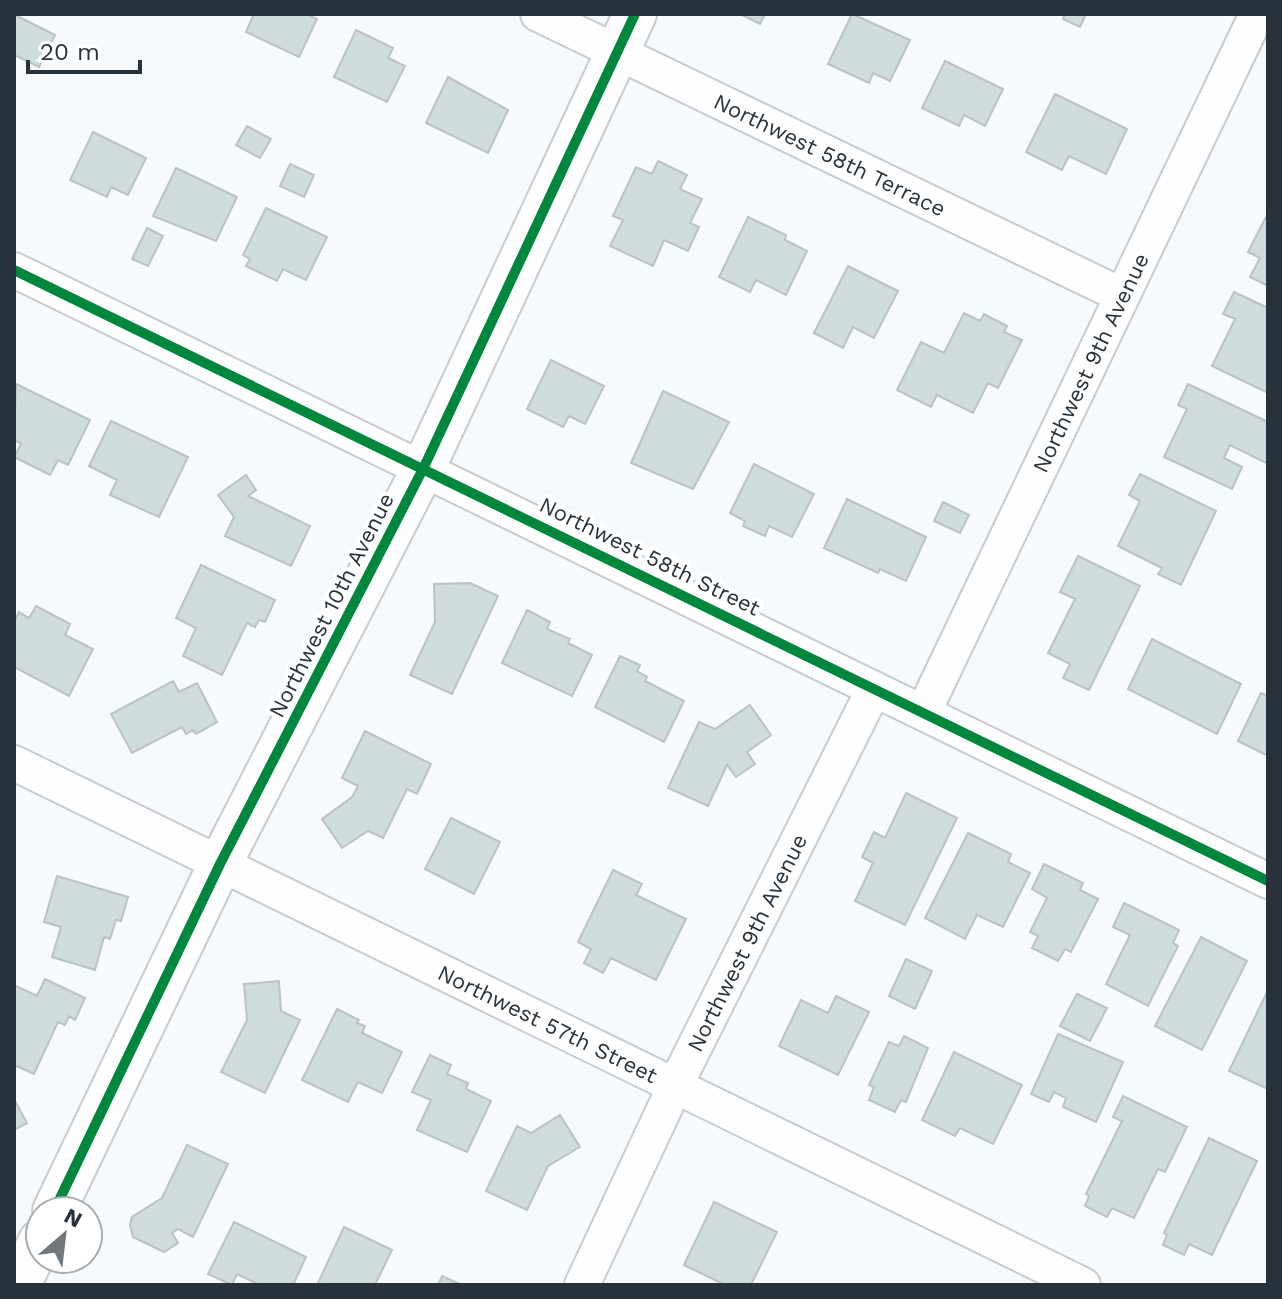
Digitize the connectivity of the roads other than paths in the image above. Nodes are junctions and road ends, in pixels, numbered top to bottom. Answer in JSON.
{"nodes":[{"id":1,"x":538,"y":14,"type":"edge"},
{"id":2,"x":635,"y":14,"type":"edge"},
{"id":3,"x":1257,"y":14,"type":"edge"},
{"id":4,"x":616,"y":52,"type":"junction"},
{"id":5,"x":14,"y":270,"type":"edge"},
{"id":6,"x":1121,"y":295,"type":"junction"},
{"id":7,"x":424,"y":467,"type":"junction"},
{"id":8,"x":874,"y":689,"type":"junction"},
{"id":9,"x":924,"y":711,"type":"junction"},
{"id":10,"x":14,"y":763,"type":"edge"},
{"id":11,"x":220,"y":864,"type":"junction"},
{"id":12,"x":1268,"y":881,"type":"edge"},
{"id":13,"x":675,"y":1086,"type":"junction"},
{"id":14,"x":62,"y":1195,"type":"edge"},
{"id":15,"x":582,"y":1285,"type":"edge"},
{"id":16,"x":1083,"y":1285,"type":"edge"}],
"edges":[{"from":1,"to":4,"type":"street","name":"Northwest 58th Terrace"},
{"from":2,"to":4,"type":"street","name":"Northwest 10th Avenue"},
{"from":3,"to":6,"type":"street","name":"Northwest 9th Avenue"},
{"from":4,"to":6,"type":"street","name":"Northwest 58th Terrace"},
{"from":4,"to":7,"type":"street","name":"Northwest 10th Avenue"},
{"from":5,"to":7,"type":"street","name":"Northwest 58th Street"},
{"from":6,"to":9,"type":"street","name":"Northwest 9th Avenue"},
{"from":7,"to":8,"type":"street","name":"Northwest 58th Street"},
{"from":7,"to":11,"type":"street","name":"Northwest 10th Avenue"},
{"from":8,"to":9,"type":"street","name":"Northwest 58th Street"},
{"from":8,"to":13,"type":"street","name":"Northwest 9th Avenue"},
{"from":9,"to":12,"type":"street","name":"Northwest 58th Street"},
{"from":10,"to":11,"type":"street","name":"Northwest 57th Street"},
{"from":11,"to":13,"type":"street","name":"Northwest 57th Street"},
{"from":11,"to":14,"type":"street","name":"Northwest 10th Avenue"},
{"from":13,"to":15,"type":"street","name":"Northwest 9th Avenue"},
{"from":13,"to":16,"type":"street","name":"Northwest 57th Street"}]}
